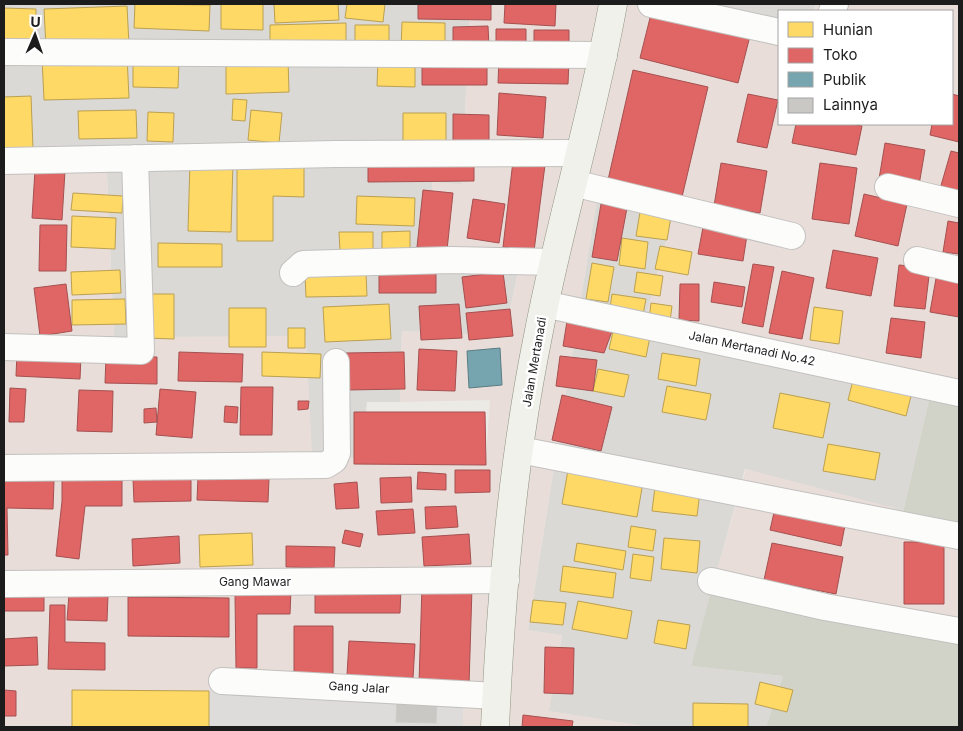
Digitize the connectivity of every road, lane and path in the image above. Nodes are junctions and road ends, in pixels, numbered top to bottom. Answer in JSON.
{"nodes":[{"id":1,"x":613,"y":4,"type":"edge"},
{"id":2,"x":651,"y":4,"type":"edge"},
{"id":3,"x":778,"y":32,"type":"edge"},
{"id":4,"x":4,"y":52,"type":"edge"},
{"id":5,"x":604,"y":55,"type":"junction"},
{"id":6,"x":580,"y":153,"type":"junction"},
{"id":7,"x":135,"y":158,"type":"junction"},
{"id":8,"x":4,"y":161,"type":"edge"},
{"id":9,"x":574,"y":183,"type":"junction"},
{"id":10,"x":888,"y":187,"type":"dead end"},
{"id":11,"x":959,"y":204,"type":"edge"},
{"id":12,"x":792,"y":236,"type":"dead end"},
{"id":13,"x":917,"y":260,"type":"dead end"},
{"id":14,"x":554,"y":262,"type":"junction"},
{"id":15,"x":959,"y":270,"type":"edge"},
{"id":16,"x":292,"y":273,"type":"dead end"},
{"id":17,"x":544,"y":304,"type":"junction"},
{"id":18,"x":4,"y":347,"type":"edge"},
{"id":19,"x":336,"y":362,"type":"dead end"},
{"id":20,"x":959,"y":393,"type":"edge"},
{"id":21,"x":520,"y":450,"type":"junction"},
{"id":22,"x":4,"y":468,"type":"edge"},
{"id":23,"x":959,"y":536,"type":"edge"},
{"id":24,"x":506,"y":580,"type":"junction"},
{"id":25,"x":711,"y":581,"type":"dead end"},
{"id":26,"x":4,"y":584,"type":"edge"},
{"id":27,"x":959,"y":631,"type":"edge"},
{"id":28,"x":222,"y":681,"type":"dead end"},
{"id":29,"x":497,"y":696,"type":"junction"},
{"id":30,"x":495,"y":727,"type":"edge"}],
"edges":[{"from":1,"to":5,"type":"street","name":"Jalan Mertanadi"},
{"from":2,"to":3,"type":"street"},
{"from":4,"to":5,"type":"street"},
{"from":5,"to":6,"type":"street","name":"Jalan Mertanadi"},
{"from":6,"to":7,"type":"street"},
{"from":6,"to":9,"type":"street","name":"Jalan Mertanadi"},
{"from":7,"to":8,"type":"street"},
{"from":7,"to":18,"type":"street"},
{"from":9,"to":12,"type":"street"},
{"from":9,"to":14,"type":"street","name":"Jalan Mertanadi"},
{"from":10,"to":11,"type":"street"},
{"from":13,"to":15,"type":"street"},
{"from":14,"to":16,"type":"street"},
{"from":14,"to":17,"type":"street","name":"Jalan Mertanadi"},
{"from":17,"to":20,"type":"street","name":"Jalan Mertanadi No.42"},
{"from":17,"to":21,"type":"street","name":"Jalan Mertanadi"},
{"from":19,"to":22,"type":"street"},
{"from":21,"to":23,"type":"street"},
{"from":21,"to":24,"type":"street","name":"Jalan Mertanadi"},
{"from":24,"to":26,"type":"street","name":"Gang Mawar"},
{"from":24,"to":29,"type":"street","name":"Jalan Mertanadi"},
{"from":25,"to":27,"type":"street"},
{"from":28,"to":29,"type":"street","name":"Gang Jalar"},
{"from":29,"to":30,"type":"street","name":"Jalan Mertanadi"}]}
